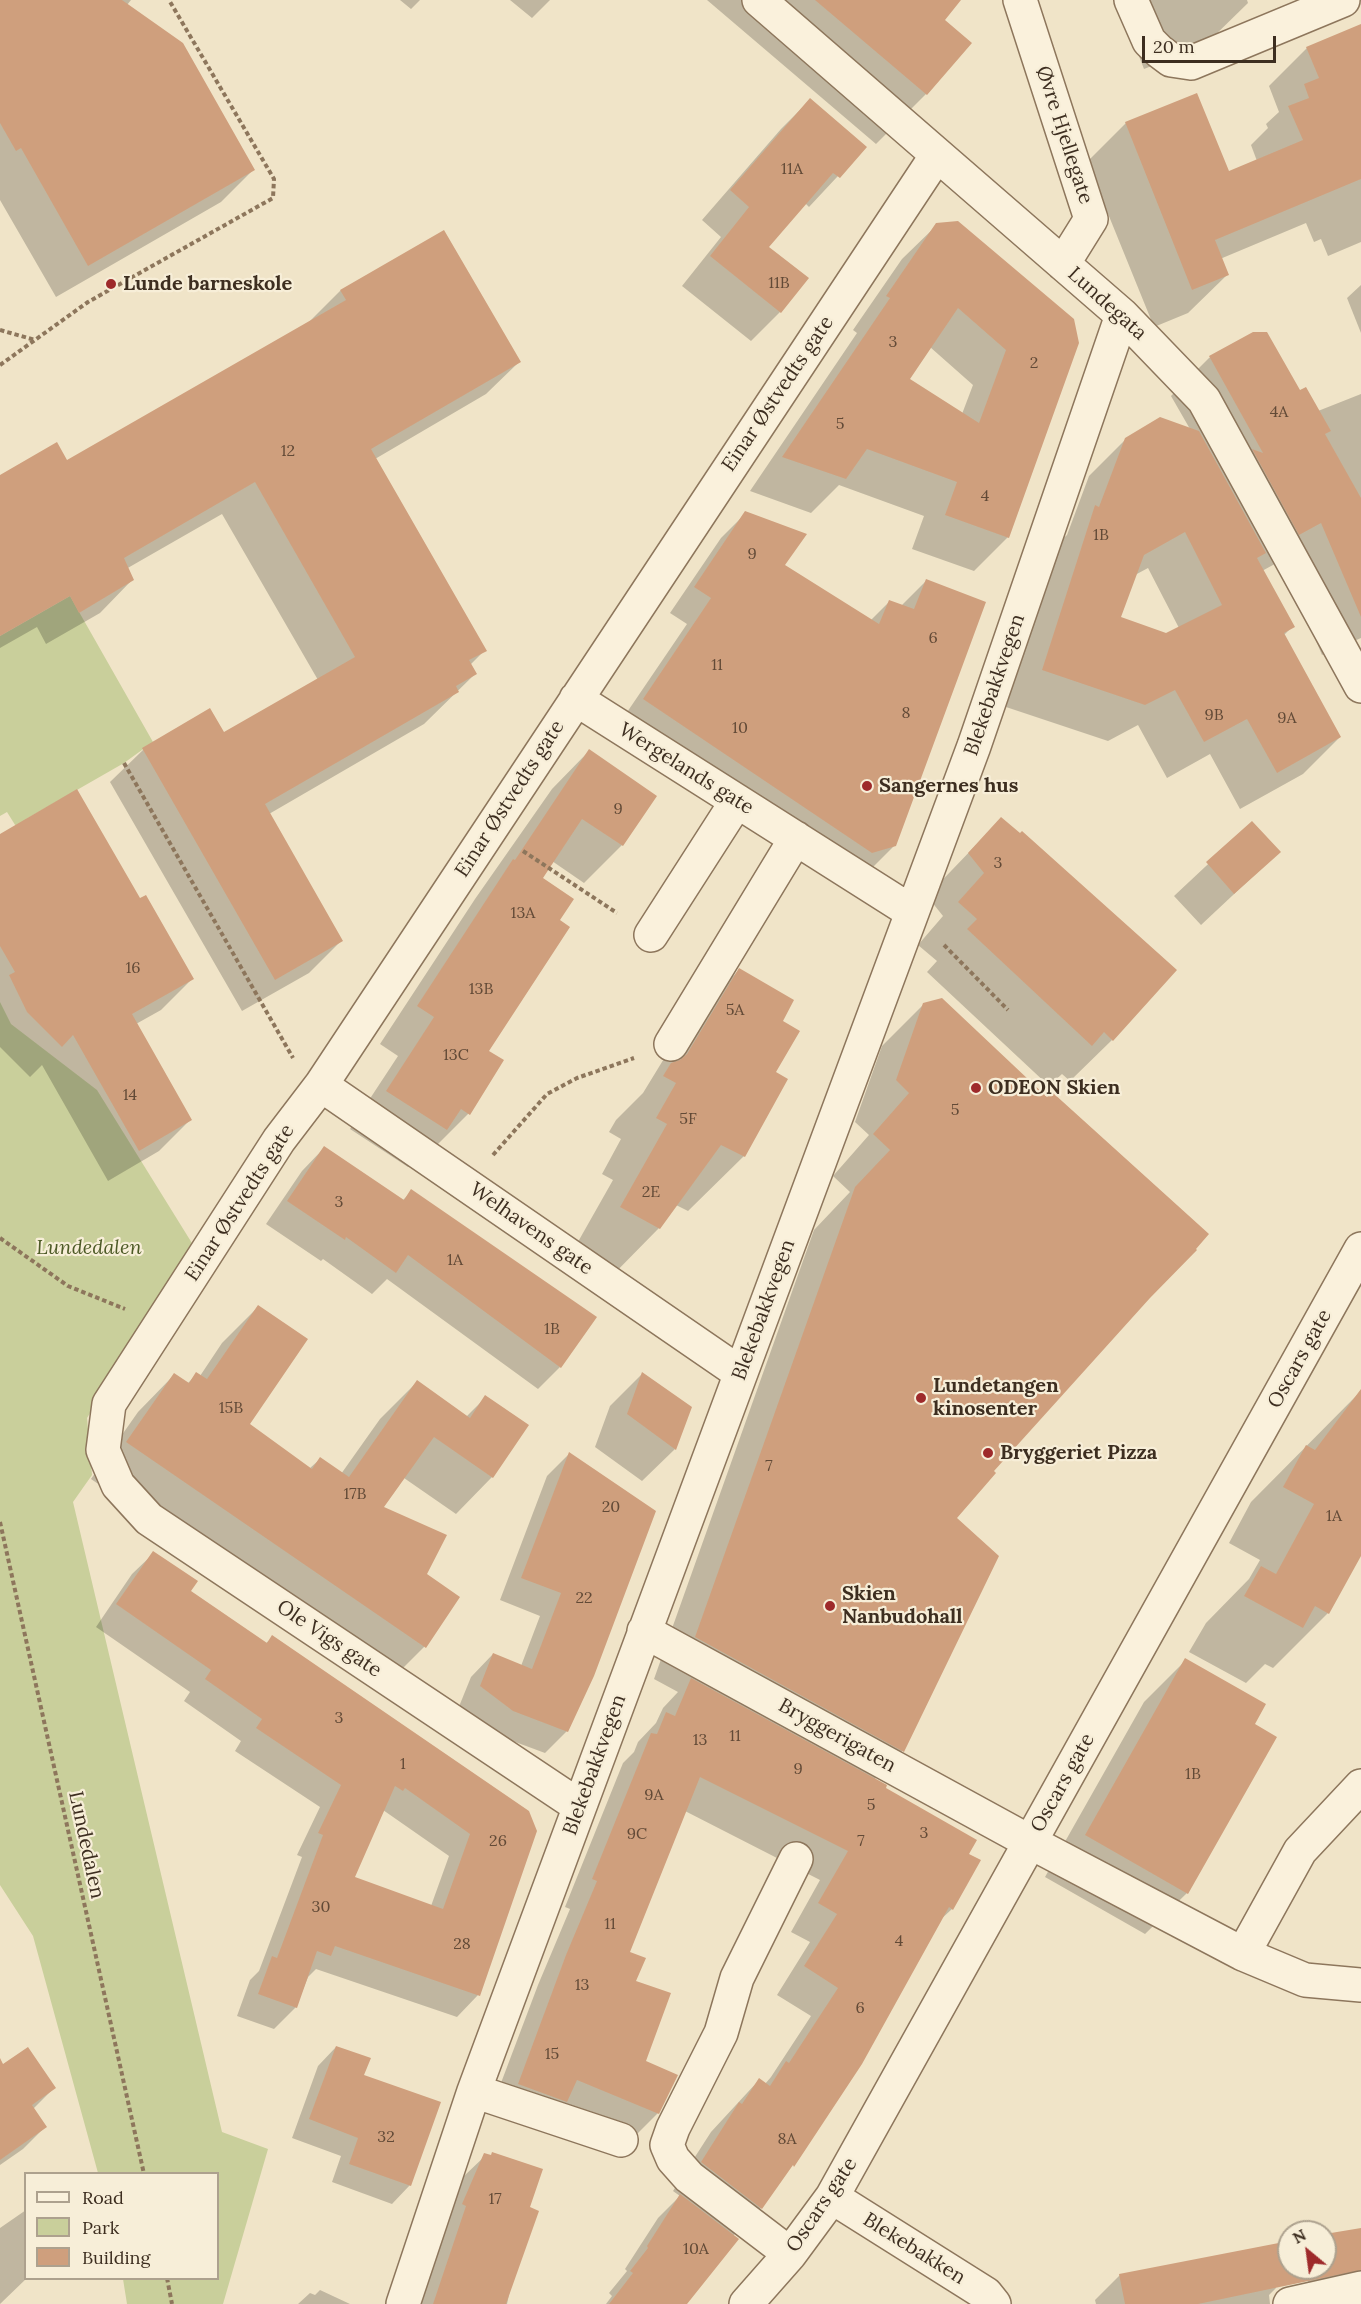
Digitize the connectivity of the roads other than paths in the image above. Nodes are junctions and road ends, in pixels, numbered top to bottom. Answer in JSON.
{"nodes":[{"id":1,"x":759,"y":0,"type":"edge"},
{"id":2,"x":1020,"y":0,"type":"edge"},
{"id":3,"x":1131,"y":0,"type":"edge"},
{"id":4,"x":1343,"y":0,"type":"edge"},
{"id":5,"x":1309,"y":7,"type":"edge"},
{"id":6,"x":937,"y":155,"type":"junction"},
{"id":7,"x":1063,"y":264,"type":"junction"},
{"id":8,"x":1122,"y":315,"type":"junction"},
{"id":9,"x":1361,"y":686,"type":"edge"},
{"id":10,"x":576,"y":699,"type":"junction"},
{"id":11,"x":737,"y":801,"type":"junction"},
{"id":12,"x":796,"y":838,"type":"junction"},
{"id":13,"x":912,"y":912,"type":"junction"},
{"id":14,"x":651,"y":935,"type":"road end"},
{"id":15,"x":671,"y":1044,"type":"road end"},
{"id":16,"x":321,"y":1084,"type":"junction"},
{"id":17,"x":1361,"y":1250,"type":"edge"},
{"id":18,"x":740,"y":1373,"type":"junction"},
{"id":19,"x":103,"y":1450,"type":"joint"},
{"id":20,"x":644,"y":1631,"type":"junction"},
{"id":21,"x":1361,"y":1786,"type":"edge"},
{"id":22,"x":579,"y":1806,"type":"junction"},
{"id":23,"x":1030,"y":1842,"type":"junction"},
{"id":24,"x":796,"y":1859,"type":"dead end"},
{"id":25,"x":1244,"y":1954,"type":"junction"},
{"id":26,"x":1361,"y":1986,"type":"edge"},
{"id":27,"x":474,"y":2091,"type":"junction"},
{"id":28,"x":621,"y":2140,"type":"dead end"},
{"id":29,"x":832,"y":2197,"type":"junction"},
{"id":30,"x":789,"y":2254,"type":"junction"},
{"id":31,"x":1361,"y":2288,"type":"edge"},
{"id":32,"x":403,"y":2304,"type":"edge"},
{"id":33,"x":747,"y":2304,"type":"edge"},
{"id":34,"x":994,"y":2304,"type":"edge"},
{"id":35,"x":1290,"y":2304,"type":"edge"}],
"edges":[{"from":1,"to":6,"type":"street","name":"Lundegata"},
{"from":2,"to":7,"type":"street","name":"Øvre Hjellegate"},
{"from":3,"to":5,"type":"street"},
{"from":4,"to":5,"type":"street"},
{"from":6,"to":7,"type":"street","name":"Lundegata"},
{"from":6,"to":10,"type":"street","name":"Einar Østvedts gate"},
{"from":7,"to":8,"type":"street","name":"Lundegata"},
{"from":8,"to":9,"type":"street","name":"Lundegata"},
{"from":8,"to":13,"type":"street","name":"Blekebakkvegen"},
{"from":10,"to":11,"type":"street","name":"Wergelands gate"},
{"from":10,"to":16,"type":"street","name":"Einar Østvedts gate"},
{"from":11,"to":12,"type":"street","name":"Wergelands gate"},
{"from":11,"to":14,"type":"street"},
{"from":12,"to":13,"type":"street","name":"Wergelands gate"},
{"from":12,"to":15,"type":"street"},
{"from":13,"to":18,"type":"street","name":"Blekebakkvegen"},
{"from":16,"to":18,"type":"street","name":"Welhavens gate"},
{"from":16,"to":19,"type":"street","name":"Einar Østvedts gate"},
{"from":17,"to":23,"type":"street","name":"Oscars gate"},
{"from":18,"to":20,"type":"street","name":"Blekebakkvegen"},
{"from":19,"to":22,"type":"street","name":"Ole Vigs gate"},
{"from":20,"to":22,"type":"street","name":"Blekebakkvegen"},
{"from":20,"to":23,"type":"street","name":"Bryggerigaten"},
{"from":21,"to":25,"type":"street"},
{"from":22,"to":27,"type":"street","name":"Blekebakkvegen"},
{"from":23,"to":25,"type":"street","name":"Bryggerigaten"},
{"from":23,"to":29,"type":"street","name":"Oscars gate"},
{"from":24,"to":30,"type":"street"},
{"from":25,"to":26,"type":"street","name":"Bryggerigaten"},
{"from":27,"to":28,"type":"street"},
{"from":27,"to":32,"type":"street","name":"Blekebakkvegen"},
{"from":29,"to":30,"type":"street","name":"Oscars gate"},
{"from":29,"to":34,"type":"street","name":"Blekebakken"},
{"from":30,"to":33,"type":"street","name":"Oscars gate"},
{"from":31,"to":35,"type":"street"}]}
